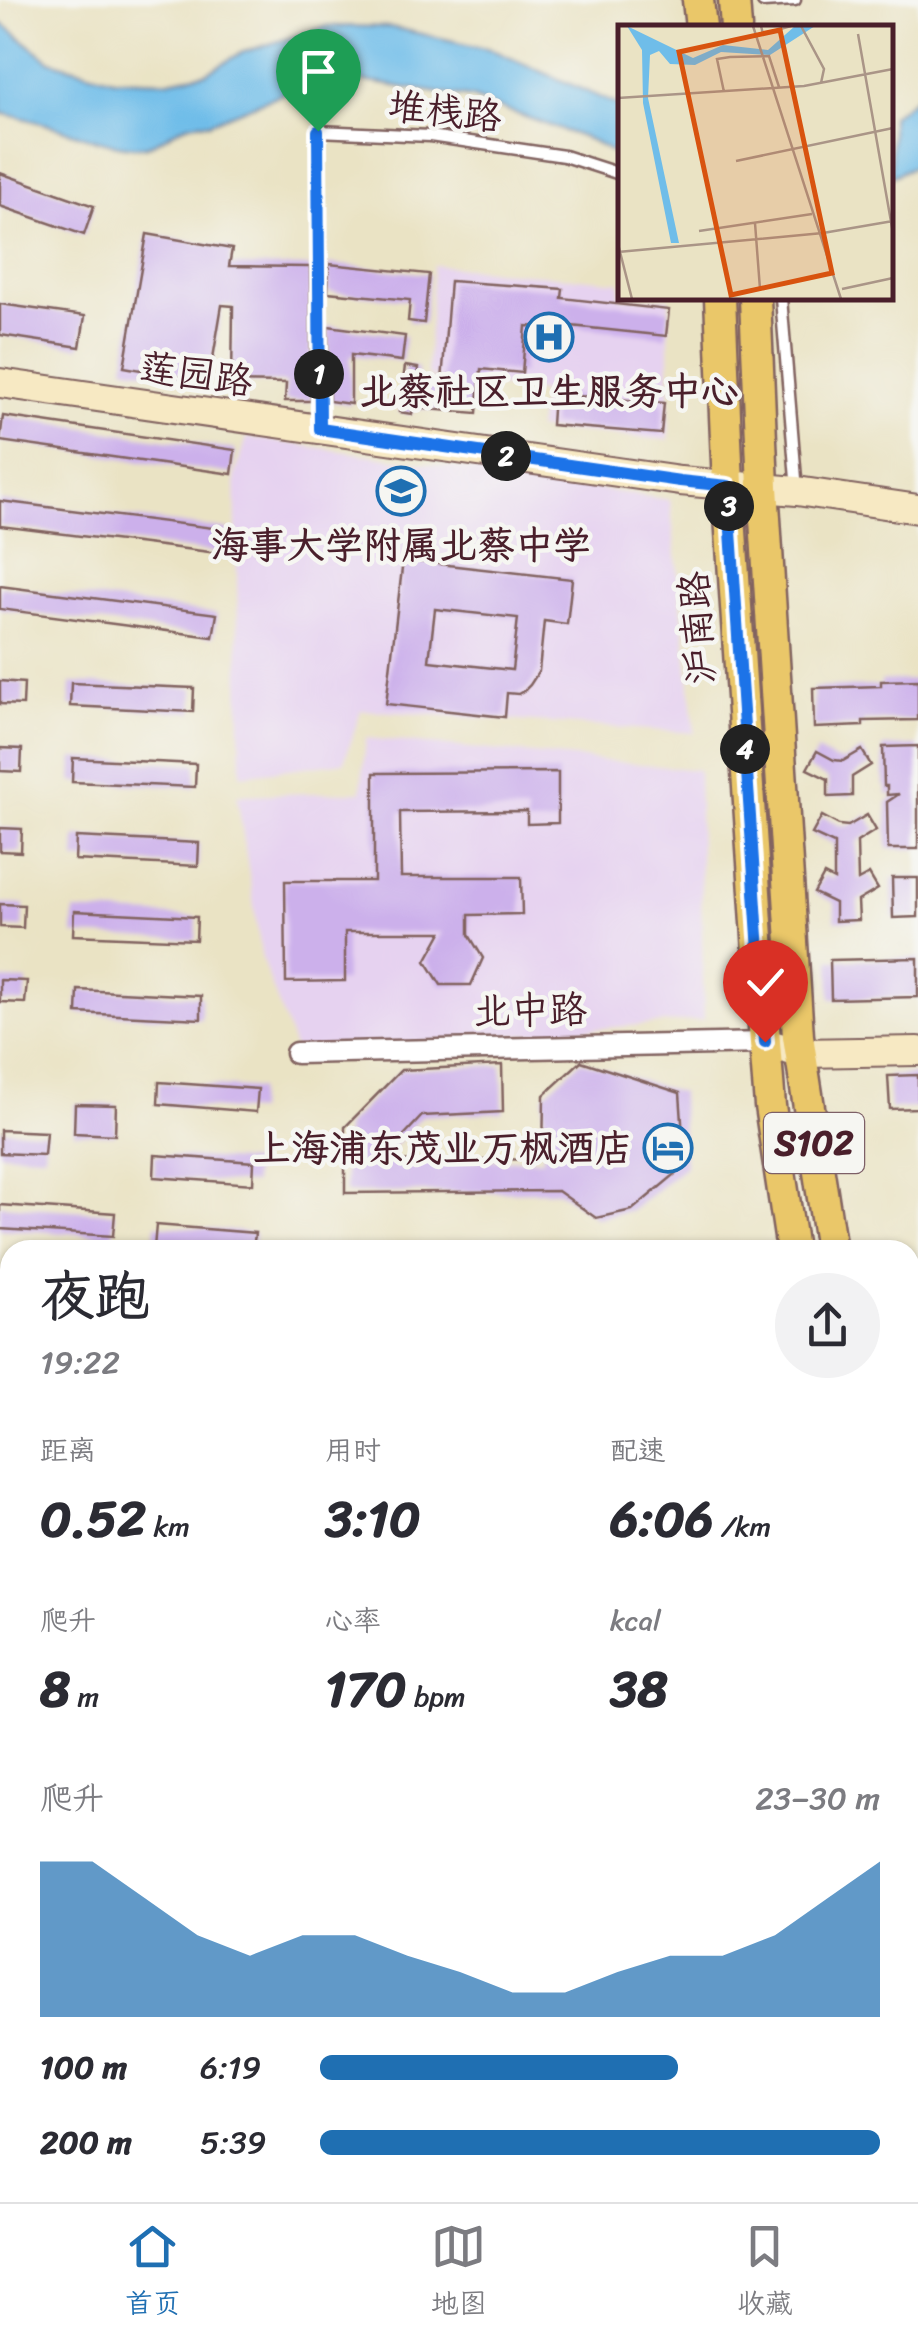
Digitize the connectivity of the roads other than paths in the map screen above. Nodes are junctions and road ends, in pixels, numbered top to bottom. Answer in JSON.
{"nodes":[{"id":1,"x":698,"y":0,"type":"edge"},
{"id":2,"x":734,"y":0,"type":"edge"},
{"id":3,"x":763,"y":0,"type":"edge"},
{"id":4,"x":796,"y":0,"type":"edge"},
{"id":5,"x":701,"y":25,"type":"edge"},
{"id":6,"x":736,"y":25,"type":"edge"},
{"id":7,"x":618,"y":173,"type":"edge"},
{"id":8,"x":720,"y":300,"type":"edge"},
{"id":9,"x":755,"y":300,"type":"edge"},
{"id":10,"x":781,"y":300,"type":"edge"},
{"id":11,"x":0,"y":383,"type":"edge"},
{"id":12,"x":320,"y":429,"type":"junction"},
{"id":13,"x":728,"y":486,"type":"junction"},
{"id":14,"x":763,"y":487,"type":"junction"},
{"id":15,"x":797,"y":491,"type":"junction"},
{"id":16,"x":918,"y":509,"type":"edge"},
{"id":17,"x":918,"y":1034,"type":"edge"},
{"id":18,"x":765,"y":1042,"type":"junction"},
{"id":19,"x":799,"y":1044,"type":"junction"},
{"id":20,"x":918,"y":1052,"type":"edge"},
{"id":21,"x":296,"y":1054,"type":"dead end"},
{"id":22,"x":790,"y":1240,"type":"edge"},
{"id":23,"x":829,"y":1240,"type":"edge"}],
"edges":[{"from":1,"to":5,"type":"main road"},
{"from":2,"to":6,"type":"main road"},
{"from":3,"to":4,"type":"lane"},
{"from":7,"to":12,"type":"lane","name":"堆栈路"},
{"from":8,"to":13,"type":"main road","name":"沪南路","number":"S102"},
{"from":9,"to":14,"type":"main road","name":"沪南路","number":"S102"},
{"from":10,"to":15,"type":"lane"},
{"from":11,"to":12,"type":"street","name":"莲园路"},
{"from":12,"to":13,"type":"street","name":"莲园路"},
{"from":13,"to":14,"type":"street","name":"莲园路"},
{"from":13,"to":18,"type":"main road","name":"沪南路","number":"S102"},
{"from":14,"to":15,"type":"street","name":"莲园路"},
{"from":14,"to":19,"type":"main road","name":"沪南路","number":"S102"},
{"from":15,"to":16,"type":"street","name":"莲园路"},
{"from":17,"to":19,"type":"street","name":"北中路"},
{"from":18,"to":19,"type":"street","name":"北中路"},
{"from":18,"to":21,"type":"street","name":"北中路"},
{"from":18,"to":22,"type":"main road","name":"沪南路","number":"S102"},
{"from":19,"to":20,"type":"street","name":"北中路"},
{"from":19,"to":23,"type":"main road","name":"沪南路","number":"S102"}]}
